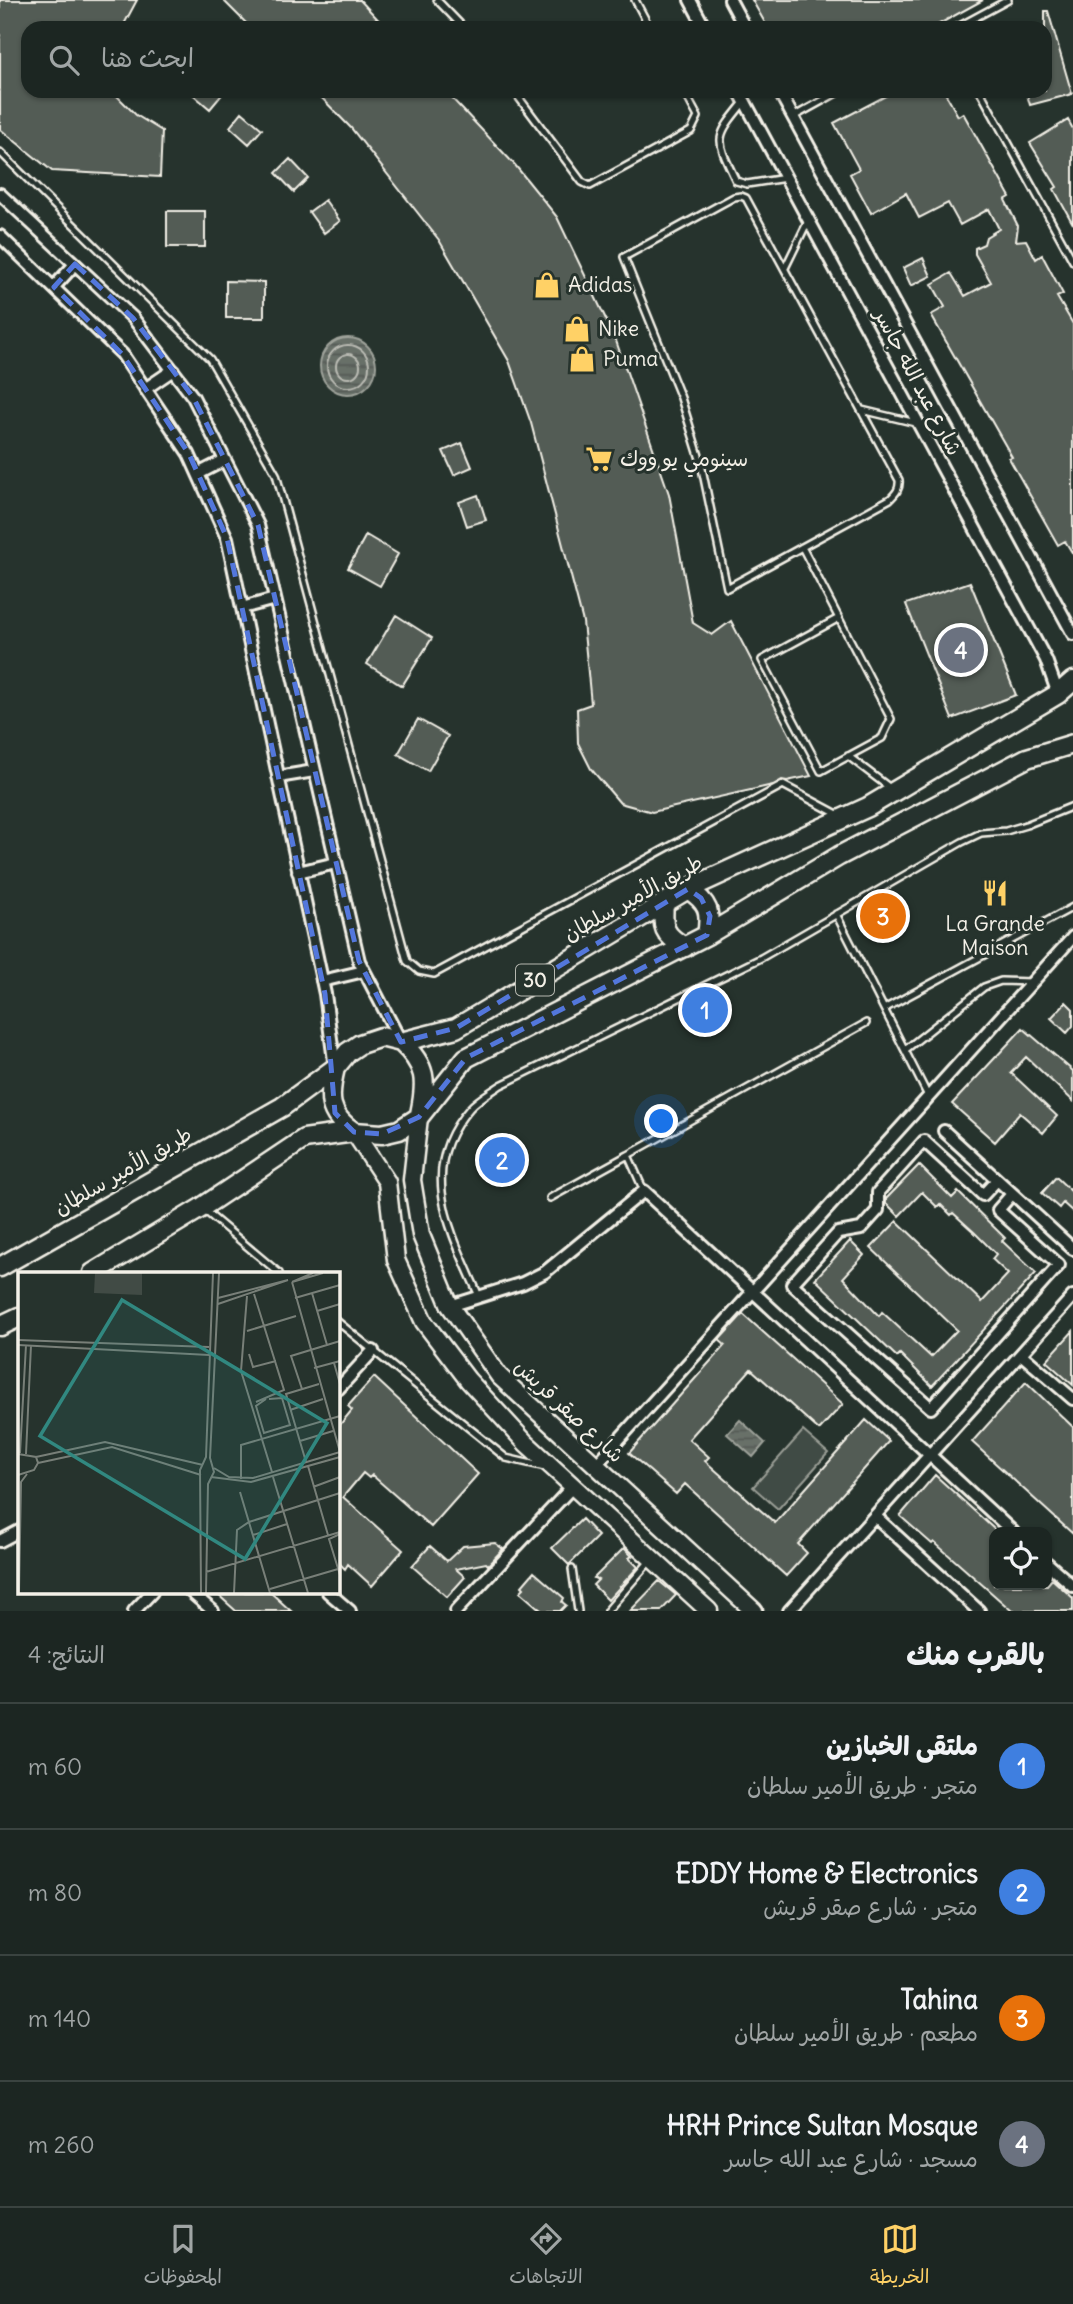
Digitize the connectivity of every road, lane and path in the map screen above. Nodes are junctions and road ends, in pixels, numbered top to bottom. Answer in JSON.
{"nodes":[{"id":1,"x":437,"y":0,"type":"edge"},
{"id":2,"x":635,"y":0,"type":"edge"},
{"id":3,"x":690,"y":0,"type":"edge"},
{"id":4,"x":730,"y":0,"type":"edge"},
{"id":5,"x":1007,"y":0,"type":"edge"},
{"id":6,"x":457,"y":21,"type":"edge"},
{"id":7,"x":646,"y":21,"type":"edge"},
{"id":8,"x":701,"y":21,"type":"edge"},
{"id":9,"x":741,"y":21,"type":"edge"},
{"id":10,"x":969,"y":21,"type":"edge"},
{"id":11,"x":519,"y":98,"type":"edge"},
{"id":12,"x":688,"y":98,"type":"edge"},
{"id":13,"x":741,"y":98,"type":"edge"},
{"id":14,"x":743,"y":98,"type":"edge"},
{"id":15,"x":783,"y":98,"type":"edge"},
{"id":16,"x":827,"y":98,"type":"edge"},
{"id":17,"x":984,"y":98,"type":"edge"},
{"id":18,"x":793,"y":117,"type":"junction"},
{"id":19,"x":0,"y":152,"type":"edge"},
{"id":20,"x":786,"y":178,"type":"junction"},
{"id":21,"x":0,"y":194,"type":"edge"},
{"id":22,"x":808,"y":219,"type":"junction"},
{"id":23,"x":0,"y":236,"type":"edge"},
{"id":24,"x":1073,"y":261,"type":"edge"},
{"id":25,"x":75,"y":264,"type":"junction"},
{"id":26,"x":785,"y":268,"type":"junction"},
{"id":27,"x":54,"y":287,"type":"junction"},
{"id":28,"x":173,"y":370,"type":"junction"},
{"id":29,"x":145,"y":388,"type":"junction"},
{"id":30,"x":862,"y":410,"type":"junction"},
{"id":31,"x":919,"y":423,"type":"junction"},
{"id":32,"x":225,"y":460,"type":"junction"},
{"id":33,"x":198,"y":474,"type":"junction"},
{"id":34,"x":802,"y":547,"type":"junction"},
{"id":35,"x":275,"y":599,"type":"junction"},
{"id":36,"x":242,"y":608,"type":"junction"},
{"id":37,"x":839,"y":618,"type":"junction"},
{"id":38,"x":1073,"y":634,"type":"edge"},
{"id":39,"x":1073,"y":681,"type":"edge"},
{"id":40,"x":1058,"y":694,"type":"junction"},
{"id":41,"x":1073,"y":744,"type":"edge"},
{"id":42,"x":848,"y":757,"type":"junction"},
{"id":43,"x":314,"y":771,"type":"junction"},
{"id":44,"x":278,"y":777,"type":"junction"},
{"id":45,"x":894,"y":791,"type":"junction"},
{"id":46,"x":1073,"y":806,"type":"edge"},
{"id":47,"x":845,"y":818,"type":"junction"},
{"id":48,"x":336,"y":863,"type":"junction"},
{"id":49,"x":299,"y":872,"type":"junction"},
{"id":50,"x":688,"y":889,"type":"junction"},
{"id":51,"x":664,"y":903,"type":"junction"},
{"id":52,"x":1073,"y":907,"type":"edge"},
{"id":53,"x":836,"y":914,"type":"junction"},
{"id":54,"x":707,"y":935,"type":"junction"},
{"id":55,"x":1073,"y":937,"type":"edge"},
{"id":56,"x":685,"y":947,"type":"junction"},
{"id":57,"x":364,"y":971,"type":"junction"},
{"id":58,"x":322,"y":981,"type":"junction"},
{"id":59,"x":1032,"y":982,"type":"junction"},
{"id":60,"x":884,"y":1009,"type":"junction"},
{"id":61,"x":866,"y":1023,"type":"dead end"},
{"id":62,"x":401,"y":1042,"type":"junction"},
{"id":63,"x":905,"y":1050,"type":"junction"},
{"id":64,"x":335,"y":1068,"type":"junction"},
{"id":65,"x":928,"y":1097,"type":"junction"},
{"id":66,"x":419,"y":1117,"type":"junction"},
{"id":67,"x":944,"y":1131,"type":"dead end"},
{"id":68,"x":354,"y":1132,"type":"junction"},
{"id":69,"x":628,"y":1155,"type":"junction"},
{"id":70,"x":997,"y":1180,"type":"junction"},
{"id":71,"x":644,"y":1191,"type":"junction"},
{"id":72,"x":1012,"y":1194,"type":"junction"},
{"id":73,"x":551,"y":1198,"type":"dead end"},
{"id":74,"x":201,"y":1208,"type":"junction"},
{"id":75,"x":1073,"y":1249,"type":"edge"},
{"id":76,"x":9,"y":1268,"type":"edge"},
{"id":77,"x":95,"y":1272,"type":"edge"},
{"id":78,"x":278,"y":1272,"type":"edge"},
{"id":79,"x":752,"y":1292,"type":"junction"},
{"id":80,"x":479,"y":1296,"type":"junction"},
{"id":81,"x":1073,"y":1296,"type":"edge"},
{"id":82,"x":450,"y":1306,"type":"junction"},
{"id":83,"x":340,"y":1324,"type":"edge"},
{"id":84,"x":373,"y":1351,"type":"junction"},
{"id":85,"x":1021,"y":1354,"type":"junction"},
{"id":86,"x":340,"y":1387,"type":"edge"},
{"id":87,"x":1073,"y":1399,"type":"edge"},
{"id":88,"x":929,"y":1456,"type":"junction"},
{"id":89,"x":596,"y":1466,"type":"junction"},
{"id":90,"x":554,"y":1469,"type":"junction"},
{"id":91,"x":573,"y":1486,"type":"junction"},
{"id":92,"x":875,"y":1516,"type":"junction"},
{"id":93,"x":1007,"y":1527,"type":"edge"},
{"id":94,"x":18,"y":1532,"type":"edge"},
{"id":95,"x":0,"y":1541,"type":"edge"},
{"id":96,"x":652,"y":1559,"type":"junction"},
{"id":97,"x":1052,"y":1568,"type":"edge"},
{"id":98,"x":572,"y":1569,"type":"dead end"},
{"id":99,"x":1073,"y":1587,"type":"edge"},
{"id":100,"x":150,"y":1594,"type":"edge"},
{"id":101,"x":193,"y":1594,"type":"edge"},
{"id":102,"x":330,"y":1594,"type":"edge"},
{"id":103,"x":579,"y":1610,"type":"edge"},
{"id":104,"x":134,"y":1611,"type":"edge"},
{"id":105,"x":213,"y":1611,"type":"edge"},
{"id":106,"x":350,"y":1611,"type":"edge"},
{"id":107,"x":456,"y":1611,"type":"edge"},
{"id":108,"x":607,"y":1611,"type":"edge"},
{"id":109,"x":709,"y":1611,"type":"edge"},
{"id":110,"x":754,"y":1611,"type":"edge"},
{"id":111,"x":789,"y":1611,"type":"edge"},
{"id":112,"x":979,"y":1611,"type":"edge"}],
"edges":[{"from":1,"to":6,"type":"lane"},
{"from":2,"to":7,"type":"lane"},
{"from":3,"to":8,"type":"street"},
{"from":4,"to":9,"type":"street"},
{"from":5,"to":10,"type":"lane"},
{"from":11,"to":12,"type":"lane"},
{"from":13,"to":20,"type":"lane"},
{"from":14,"to":20,"type":"street","name":"شارع عبد الله جاسر"},
{"from":15,"to":18,"type":"street","name":"شارع عبد الله جاسر"},
{"from":16,"to":18,"type":"lane"},
{"from":17,"to":24,"type":"lane"},
{"from":18,"to":38,"type":"street","name":"شارع عبد الله جاسر"},
{"from":19,"to":47,"type":"lane"},
{"from":20,"to":22,"type":"street","name":"شارع عبد الله جاسر"},
{"from":21,"to":25,"type":"street"},
{"from":22,"to":26,"type":"lane"},
{"from":22,"to":31,"type":"street","name":"شارع عبد الله جاسر"},
{"from":23,"to":27,"type":"street"},
{"from":25,"to":27,"type":"street"},
{"from":25,"to":28,"type":"street"},
{"from":26,"to":30,"type":"lane"},
{"from":26,"to":34,"type":"lane"},
{"from":27,"to":29,"type":"street"},
{"from":28,"to":29,"type":"street"},
{"from":28,"to":32,"type":"street"},
{"from":29,"to":33,"type":"street"},
{"from":30,"to":31,"type":"lane"},
{"from":30,"to":34,"type":"lane"},
{"from":31,"to":40,"type":"street","name":"شارع عبد الله جاسر"},
{"from":32,"to":33,"type":"street"},
{"from":32,"to":35,"type":"street"},
{"from":33,"to":36,"type":"street"},
{"from":34,"to":37,"type":"lane"},
{"from":35,"to":36,"type":"street"},
{"from":35,"to":43,"type":"street"},
{"from":36,"to":44,"type":"street"},
{"from":37,"to":42,"type":"lane"},
{"from":37,"to":42,"type":"lane"},
{"from":39,"to":40,"type":"main road","name":"طريق الأمير سلطان","number":"30"},
{"from":40,"to":45,"type":"main road","name":"طريق الأمير سلطان","number":"30"},
{"from":41,"to":54,"type":"main road","number":"30"},
{"from":42,"to":45,"type":"lane"},
{"from":43,"to":44,"type":"street"},
{"from":43,"to":48,"type":"street"},
{"from":44,"to":49,"type":"street"},
{"from":45,"to":47,"type":"main road","name":"طريق الأمير سلطان","number":"30"},
{"from":46,"to":53,"type":"lane"},
{"from":47,"to":50,"type":"main road","name":"طريق الأمير سلطان","number":"30"},
{"from":48,"to":49,"type":"street"},
{"from":48,"to":57,"type":"street"},
{"from":49,"to":58,"type":"street"},
{"from":50,"to":51,"type":"main road","name":"طريق الأمير سلطان","number":"30"},
{"from":50,"to":54,"type":"main road"},
{"from":51,"to":56,"type":"main road"},
{"from":51,"to":62,"type":"main road","name":"طريق الأمير سلطان","number":"30"},
{"from":52,"to":60,"type":"lane"},
{"from":53,"to":60,"type":"lane"},
{"from":53,"to":80,"type":"lane"},
{"from":54,"to":56,"type":"main road","number":"30"},
{"from":55,"to":59,"type":"street"},
{"from":56,"to":66,"type":"main road","number":"30"},
{"from":57,"to":58,"type":"street"},
{"from":57,"to":62,"type":"street"},
{"from":58,"to":64,"type":"street"},
{"from":59,"to":63,"type":"lane"},
{"from":59,"to":65,"type":"street"},
{"from":60,"to":63,"type":"lane"},
{"from":61,"to":69,"type":"lane"},
{"from":62,"to":64,"type":"main road","name":"طريق الأمير سلطان","number":"30"},
{"from":62,"to":66,"type":"main road"},
{"from":63,"to":65,"type":"lane"},
{"from":64,"to":68,"type":"main road"},
{"from":64,"to":76,"type":"main road","name":"طريق الأمير سلطان","number":"30"},
{"from":65,"to":79,"type":"street"},
{"from":66,"to":68,"type":"main road","number":"30"},
{"from":66,"to":82,"type":"street","name":"شارع صقر قريش"},
{"from":67,"to":70,"type":"street"},
{"from":68,"to":74,"type":"main road","number":"30"},
{"from":68,"to":90,"type":"street"},
{"from":69,"to":71,"type":"lane"},
{"from":69,"to":73,"type":"lane"},
{"from":70,"to":72,"type":"street"},
{"from":70,"to":72,"type":"street"},
{"from":71,"to":79,"type":"street"},
{"from":71,"to":80,"type":"street"},
{"from":72,"to":75,"type":"street"},
{"from":74,"to":77,"type":"main road","number":"30"},
{"from":74,"to":78,"type":"lane"},
{"from":79,"to":88,"type":"street"},
{"from":79,"to":89,"type":"street"},
{"from":80,"to":82,"type":"street"},
{"from":81,"to":85,"type":"street"},
{"from":82,"to":89,"type":"street","name":"شارع صقر قريش"},
{"from":83,"to":84,"type":"lane"},
{"from":84,"to":86,"type":"street"},
{"from":84,"to":90,"type":"lane"},
{"from":85,"to":87,"type":"street"},
{"from":85,"to":88,"type":"street"},
{"from":88,"to":92,"type":"street"},
{"from":88,"to":93,"type":"street"},
{"from":89,"to":110,"type":"street","name":"شارع صقر قريش"},
{"from":90,"to":91,"type":"street"},
{"from":91,"to":96,"type":"street"},
{"from":91,"to":107,"type":"street"},
{"from":92,"to":111,"type":"street"},
{"from":92,"to":112,"type":"street"},
{"from":94,"to":95,"type":"street"},
{"from":96,"to":108,"type":"lane"},
{"from":96,"to":109,"type":"street"},
{"from":97,"to":99,"type":"street"},
{"from":98,"to":103,"type":"lane"},
{"from":100,"to":104,"type":"street"},
{"from":101,"to":105,"type":"street"},
{"from":102,"to":106,"type":"street"}]}
